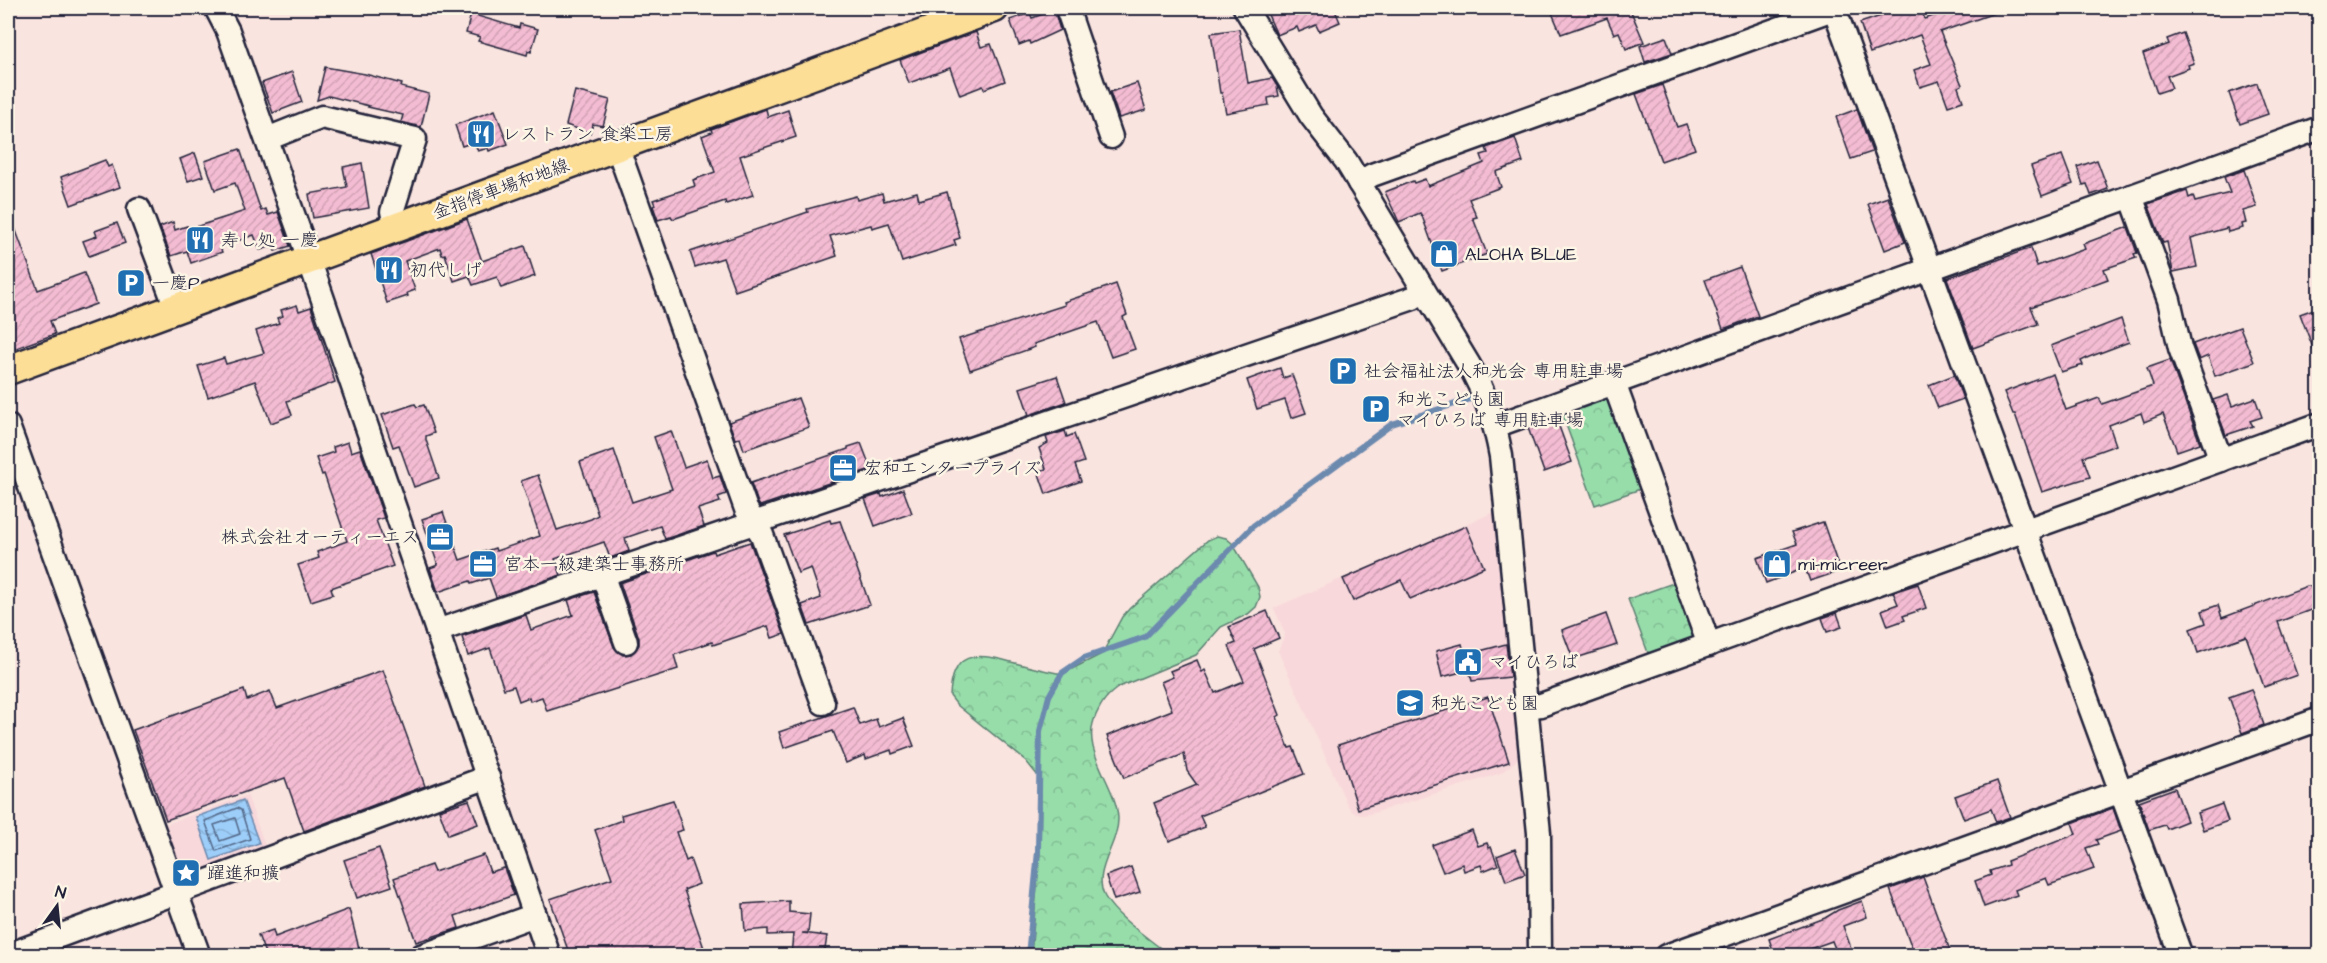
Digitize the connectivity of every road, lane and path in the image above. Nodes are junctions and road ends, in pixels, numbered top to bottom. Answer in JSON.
{"nodes":[{"id":1,"x":216,"y":8,"type":"edge"},
{"id":2,"x":994,"y":8,"type":"edge"},
{"id":3,"x":1067,"y":8,"type":"edge"},
{"id":4,"x":1245,"y":8,"type":"edge"},
{"id":5,"x":1835,"y":8,"type":"edge"},
{"id":6,"x":2319,"y":128,"type":"edge"},
{"id":7,"x":1111,"y":137,"type":"dead end"},
{"id":8,"x":267,"y":139,"type":"junction"},
{"id":9,"x":617,"y":146,"type":"junction"},
{"id":10,"x":1359,"y":183,"type":"junction"},
{"id":11,"x":2131,"y":196,"type":"junction"},
{"id":12,"x":139,"y":208,"type":"dead end"},
{"id":13,"x":398,"y":226,"type":"junction"},
{"id":14,"x":309,"y":259,"type":"junction"},
{"id":15,"x":1930,"y":269,"type":"junction"},
{"id":16,"x":1424,"y":291,"type":"junction"},
{"id":17,"x":176,"y":308,"type":"junction"},
{"id":18,"x":8,"y":370,"type":"edge"},
{"id":19,"x":1614,"y":383,"type":"junction"},
{"id":20,"x":2319,"y":424,"type":"edge"},
{"id":21,"x":8,"y":426,"type":"edge"},
{"id":22,"x":1495,"y":426,"type":"junction"},
{"id":23,"x":2221,"y":459,"type":"junction"},
{"id":24,"x":754,"y":522,"type":"junction"},
{"id":25,"x":2025,"y":530,"type":"junction"},
{"id":26,"x":602,"y":574,"type":"junction"},
{"id":27,"x":437,"y":631,"type":"junction"},
{"id":28,"x":626,"y":642,"type":"dead end"},
{"id":29,"x":1709,"y":645,"type":"junction"},
{"id":30,"x":824,"y":703,"type":"dead end"},
{"id":31,"x":1526,"y":707,"type":"junction"},
{"id":32,"x":2319,"y":719,"type":"edge"},
{"id":33,"x":488,"y":777,"type":"junction"},
{"id":34,"x":2121,"y":791,"type":"junction"},
{"id":35,"x":177,"y":892,"type":"junction"},
{"id":36,"x":535,"y":915,"type":"junction"},
{"id":37,"x":8,"y":954,"type":"edge"},
{"id":38,"x":199,"y":956,"type":"edge"},
{"id":39,"x":421,"y":956,"type":"edge"},
{"id":40,"x":549,"y":956,"type":"edge"},
{"id":41,"x":1540,"y":956,"type":"edge"},
{"id":42,"x":1666,"y":956,"type":"edge"},
{"id":43,"x":2181,"y":956,"type":"edge"}],
"edges":[{"from":1,"to":8,"type":"street"},
{"from":2,"to":9,"type":"main road","name":"金指停車場和地線"},
{"from":3,"to":7,"type":"street"},
{"from":4,"to":10,"type":"street"},
{"from":5,"to":10,"type":"street"},
{"from":5,"to":15,"type":"street"},
{"from":6,"to":11,"type":"street"},
{"from":8,"to":13,"type":"street"},
{"from":8,"to":14,"type":"street"},
{"from":9,"to":13,"type":"main road","name":"金指停車場和地線"},
{"from":9,"to":24,"type":"street"},
{"from":10,"to":16,"type":"street"},
{"from":11,"to":15,"type":"street"},
{"from":11,"to":23,"type":"street"},
{"from":12,"to":17,"type":"street"},
{"from":13,"to":14,"type":"main road","name":"金指停車場和地線"},
{"from":14,"to":17,"type":"main road","name":"金指停車場和地線"},
{"from":14,"to":27,"type":"street"},
{"from":15,"to":19,"type":"street"},
{"from":15,"to":25,"type":"street"},
{"from":16,"to":22,"type":"street"},
{"from":16,"to":24,"type":"street"},
{"from":17,"to":18,"type":"main road","name":"金指停車場和地線"},
{"from":19,"to":22,"type":"street"},
{"from":19,"to":29,"type":"street"},
{"from":20,"to":23,"type":"street"},
{"from":21,"to":35,"type":"street"},
{"from":22,"to":31,"type":"street"},
{"from":23,"to":25,"type":"street"},
{"from":24,"to":26,"type":"street"},
{"from":24,"to":30,"type":"street"},
{"from":25,"to":29,"type":"street"},
{"from":25,"to":34,"type":"street"},
{"from":26,"to":27,"type":"street"},
{"from":26,"to":28,"type":"street"},
{"from":27,"to":33,"type":"street"},
{"from":29,"to":31,"type":"street"},
{"from":31,"to":41,"type":"street"},
{"from":32,"to":34,"type":"street"},
{"from":33,"to":35,"type":"street"},
{"from":33,"to":36,"type":"street"},
{"from":34,"to":42,"type":"street"},
{"from":34,"to":43,"type":"street"},
{"from":35,"to":37,"type":"street"},
{"from":35,"to":38,"type":"street"},
{"from":36,"to":39,"type":"street"},
{"from":36,"to":40,"type":"street"}]}
